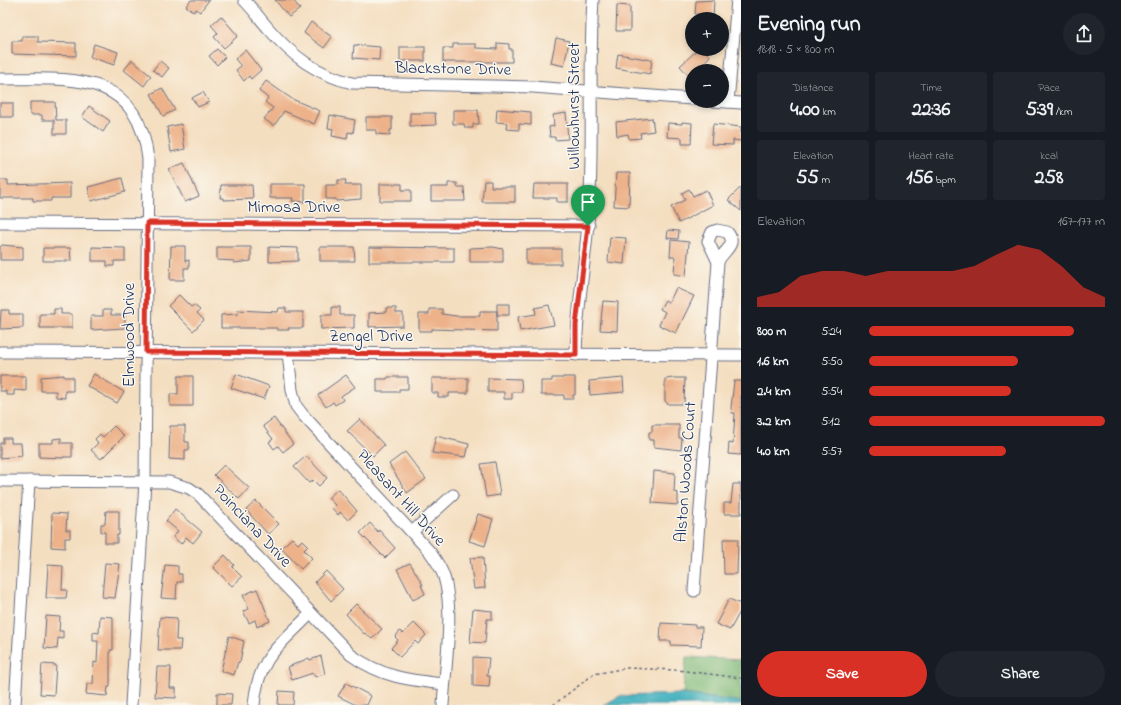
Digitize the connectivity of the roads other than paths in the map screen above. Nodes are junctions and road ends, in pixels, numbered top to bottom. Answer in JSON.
{"nodes":[{"id":1,"x":244,"y":0,"type":"edge"},
{"id":2,"x":593,"y":0,"type":"edge"},
{"id":3,"x":737,"y":0,"type":"edge"},
{"id":4,"x":0,"y":79,"type":"edge"},
{"id":5,"x":729,"y":91,"type":"edge"},
{"id":6,"x":591,"y":92,"type":"junction"},
{"id":7,"x":685,"y":99,"type":"edge"},
{"id":8,"x":729,"y":102,"type":"edge"},
{"id":9,"x":741,"y":103,"type":"edge"},
{"id":10,"x":0,"y":223,"type":"edge"},
{"id":11,"x":147,"y":223,"type":"junction"},
{"id":12,"x":588,"y":226,"type":"junction"},
{"id":13,"x":718,"y":262,"type":"dead end"},
{"id":14,"x":0,"y":352,"type":"edge"},
{"id":15,"x":146,"y":352,"type":"junction"},
{"id":16,"x":288,"y":353,"type":"junction"},
{"id":17,"x":576,"y":355,"type":"junction"},
{"id":18,"x":711,"y":355,"type":"junction"},
{"id":19,"x":741,"y":355,"type":"edge"},
{"id":20,"x":0,"y":481,"type":"edge"},
{"id":21,"x":29,"y":481,"type":"junction"},
{"id":22,"x":145,"y":482,"type":"junction"},
{"id":23,"x":452,"y":494,"type":"dead end"},
{"id":24,"x":412,"y":532,"type":"junction"},
{"id":25,"x":694,"y":591,"type":"dead end"},
{"id":26,"x":311,"y":613,"type":"junction"},
{"id":27,"x":444,"y":684,"type":"junction"},
{"id":28,"x":15,"y":705,"type":"edge"},
{"id":29,"x":131,"y":705,"type":"edge"},
{"id":30,"x":254,"y":705,"type":"edge"},
{"id":31,"x":443,"y":705,"type":"edge"}],
"edges":[{"from":1,"to":6,"type":"street","name":"Blackstone Drive"},
{"from":2,"to":6,"type":"street","name":"Willowhurst Street"},
{"from":3,"to":5,"type":"street"},
{"from":4,"to":11,"type":"street","name":"Elmwood Drive"},
{"from":6,"to":7,"type":"street","name":"Blackstone Drive"},
{"from":6,"to":12,"type":"street","name":"Willowhurst Street"},
{"from":8,"to":9,"type":"street"},
{"from":10,"to":11,"type":"street","name":"Mimosa Drive"},
{"from":11,"to":12,"type":"street","name":"Mimosa Drive"},
{"from":11,"to":15,"type":"street","name":"Elmwood Drive"},
{"from":12,"to":17,"type":"street","name":"Willowhurst Street"},
{"from":13,"to":18,"type":"street","name":"Alston Woods Court"},
{"from":14,"to":15,"type":"street","name":"Zengel Drive"},
{"from":15,"to":16,"type":"street","name":"Zengel Drive"},
{"from":15,"to":22,"type":"street","name":"Elmwood Drive"},
{"from":16,"to":17,"type":"street","name":"Zengel Drive"},
{"from":16,"to":24,"type":"street","name":"Pleasant Hill Drive"},
{"from":17,"to":18,"type":"street","name":"Zengel Drive"},
{"from":18,"to":19,"type":"street","name":"Zengel Drive"},
{"from":18,"to":25,"type":"street","name":"Alston Woods Court"},
{"from":20,"to":21,"type":"street","name":"Poinciana Drive"},
{"from":21,"to":22,"type":"street","name":"Poinciana Drive"},
{"from":21,"to":28,"type":"street"},
{"from":22,"to":26,"type":"street","name":"Poinciana Drive"},
{"from":22,"to":29,"type":"street","name":"Elmwood Drive"},
{"from":23,"to":24,"type":"street"},
{"from":24,"to":27,"type":"street","name":"Pleasant Hill Drive"},
{"from":26,"to":27,"type":"street","name":"Poinciana Drive"},
{"from":26,"to":30,"type":"street"},
{"from":27,"to":31,"type":"street","name":"Pleasant Hill Drive"}]}
